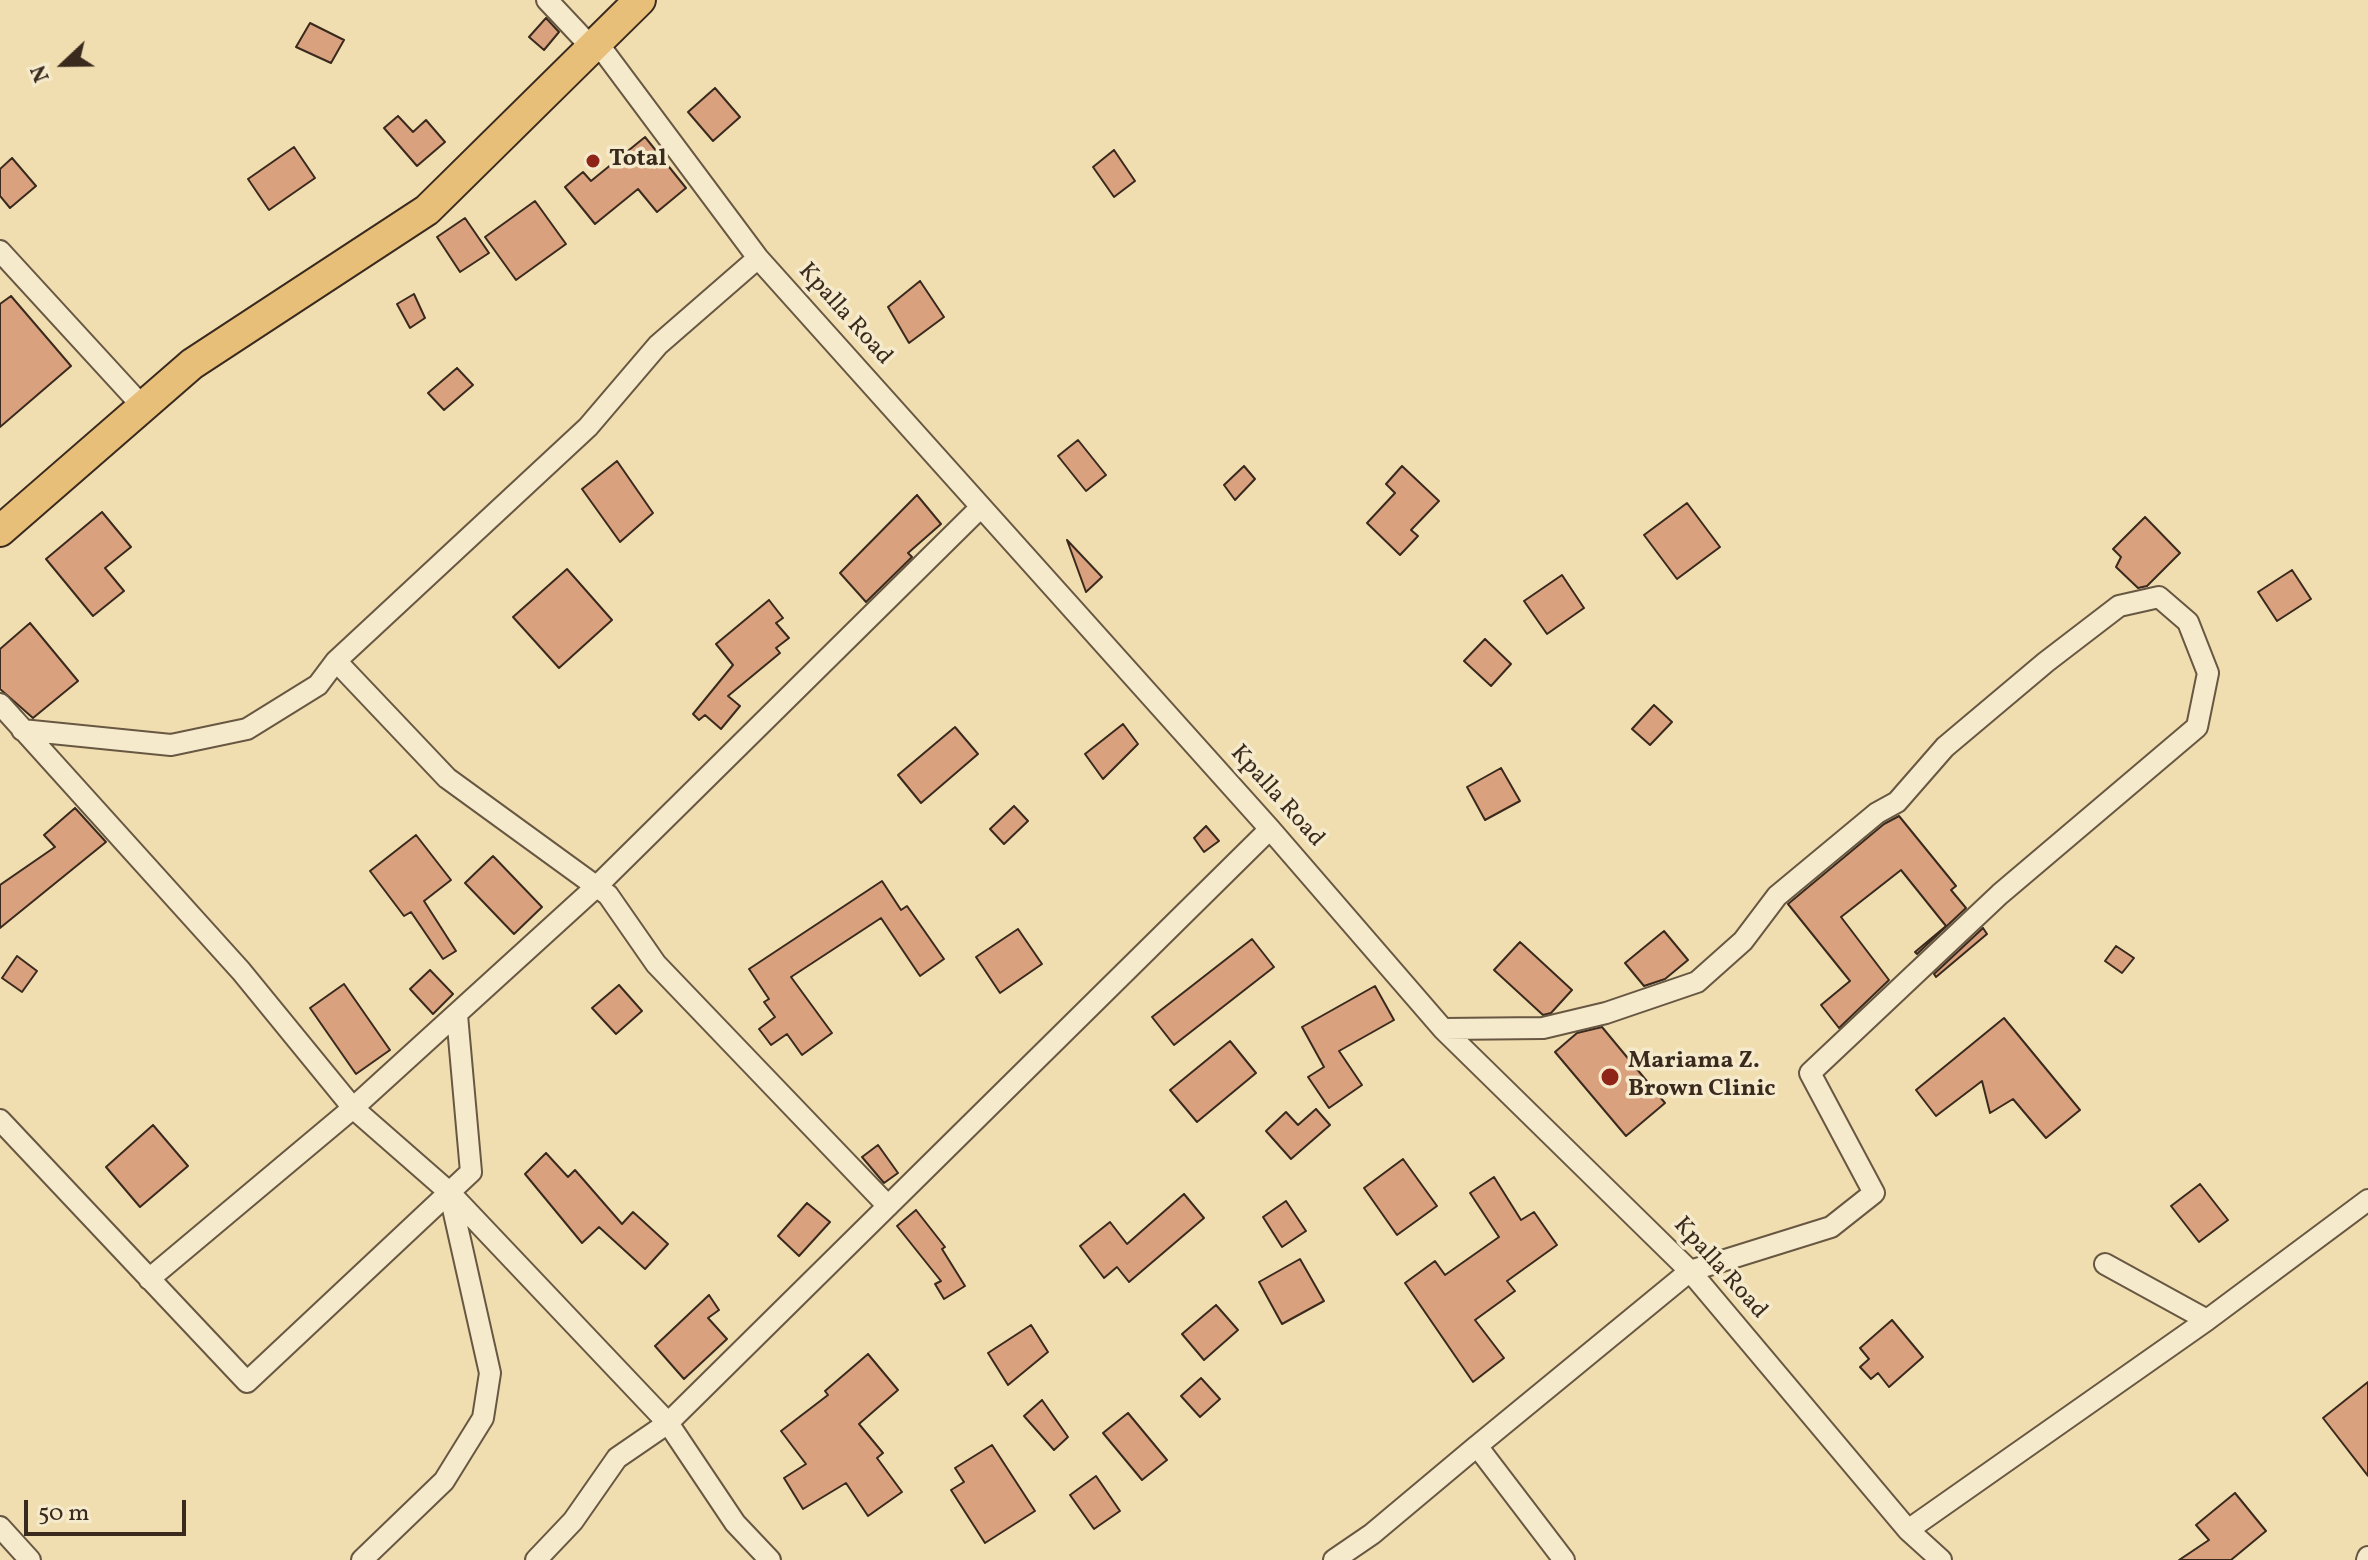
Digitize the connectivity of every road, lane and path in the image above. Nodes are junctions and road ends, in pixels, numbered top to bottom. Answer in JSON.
{"nodes":[{"id":1,"x":547,"y":0,"type":"edge"},
{"id":2,"x":640,"y":0,"type":"edge"},
{"id":3,"x":596,"y":47,"type":"junction"},
{"id":4,"x":0,"y":251,"type":"edge"},
{"id":5,"x":758,"y":258,"type":"junction"},
{"id":6,"x":144,"y":408,"type":"junction"},
{"id":7,"x":981,"y":507,"type":"junction"},
{"id":8,"x":0,"y":531,"type":"edge"},
{"id":9,"x":336,"y":661,"type":"junction"},
{"id":10,"x":0,"y":704,"type":"edge"},
{"id":11,"x":22,"y":730,"type":"junction"},
{"id":12,"x":1270,"y":829,"type":"junction"},
{"id":13,"x":597,"y":886,"type":"junction"},
{"id":14,"x":457,"y":1015,"type":"junction"},
{"id":15,"x":1443,"y":1029,"type":"junction"},
{"id":16,"x":353,"y":1108,"type":"junction"},
{"id":17,"x":0,"y":1120,"type":"edge"},
{"id":18,"x":449,"y":1192,"type":"junction"},
{"id":19,"x":2368,"y":1200,"type":"edge"},
{"id":20,"x":888,"y":1206,"type":"junction"},
{"id":21,"x":2105,"y":1264,"type":"dead end"},
{"id":22,"x":1690,"y":1271,"type":"junction"},
{"id":23,"x":149,"y":1279,"type":"junction"},
{"id":24,"x":2207,"y":1320,"type":"junction"},
{"id":25,"x":668,"y":1423,"type":"junction"},
{"id":26,"x":1477,"y":1446,"type":"junction"},
{"id":27,"x":0,"y":1527,"type":"edge"},
{"id":28,"x":1908,"y":1530,"type":"junction"},
{"id":29,"x":30,"y":1560,"type":"edge"},
{"id":30,"x":362,"y":1560,"type":"edge"},
{"id":31,"x":536,"y":1560,"type":"edge"},
{"id":32,"x":770,"y":1560,"type":"edge"},
{"id":33,"x":1334,"y":1560,"type":"edge"},
{"id":34,"x":1564,"y":1560,"type":"edge"},
{"id":35,"x":1941,"y":1560,"type":"edge"}],
"edges":[{"from":1,"to":3,"type":"street","name":"Kpalla Road"},
{"from":2,"to":3,"type":"highway"},
{"from":3,"to":5,"type":"street","name":"Kpalla Road"},
{"from":3,"to":6,"type":"highway"},
{"from":4,"to":6,"type":"street"},
{"from":5,"to":7,"type":"street","name":"Kpalla Road"},
{"from":5,"to":9,"type":"street"},
{"from":6,"to":8,"type":"highway"},
{"from":7,"to":12,"type":"street","name":"Kpalla Road"},
{"from":7,"to":13,"type":"street"},
{"from":9,"to":11,"type":"street"},
{"from":9,"to":13,"type":"street"},
{"from":10,"to":11,"type":"street"},
{"from":11,"to":16,"type":"street"},
{"from":12,"to":15,"type":"street","name":"Kpalla Road"},
{"from":12,"to":20,"type":"street"},
{"from":13,"to":14,"type":"street"},
{"from":13,"to":20,"type":"street"},
{"from":14,"to":16,"type":"street"},
{"from":14,"to":18,"type":"street"},
{"from":15,"to":22,"type":"street","name":"Kpalla Road"},
{"from":15,"to":22,"type":"street"},
{"from":16,"to":18,"type":"street"},
{"from":16,"to":23,"type":"street"},
{"from":17,"to":23,"type":"street"},
{"from":18,"to":23,"type":"street"},
{"from":18,"to":25,"type":"street"},
{"from":18,"to":30,"type":"street"},
{"from":19,"to":24,"type":"street"},
{"from":20,"to":25,"type":"street"},
{"from":21,"to":24,"type":"street"},
{"from":22,"to":26,"type":"street"},
{"from":22,"to":28,"type":"street","name":"Kpalla Road"},
{"from":24,"to":28,"type":"street"},
{"from":25,"to":31,"type":"street"},
{"from":25,"to":32,"type":"street"},
{"from":26,"to":33,"type":"street"},
{"from":26,"to":34,"type":"street"},
{"from":27,"to":29,"type":"street"},
{"from":28,"to":35,"type":"street","name":"Kpalla Road"}]}
